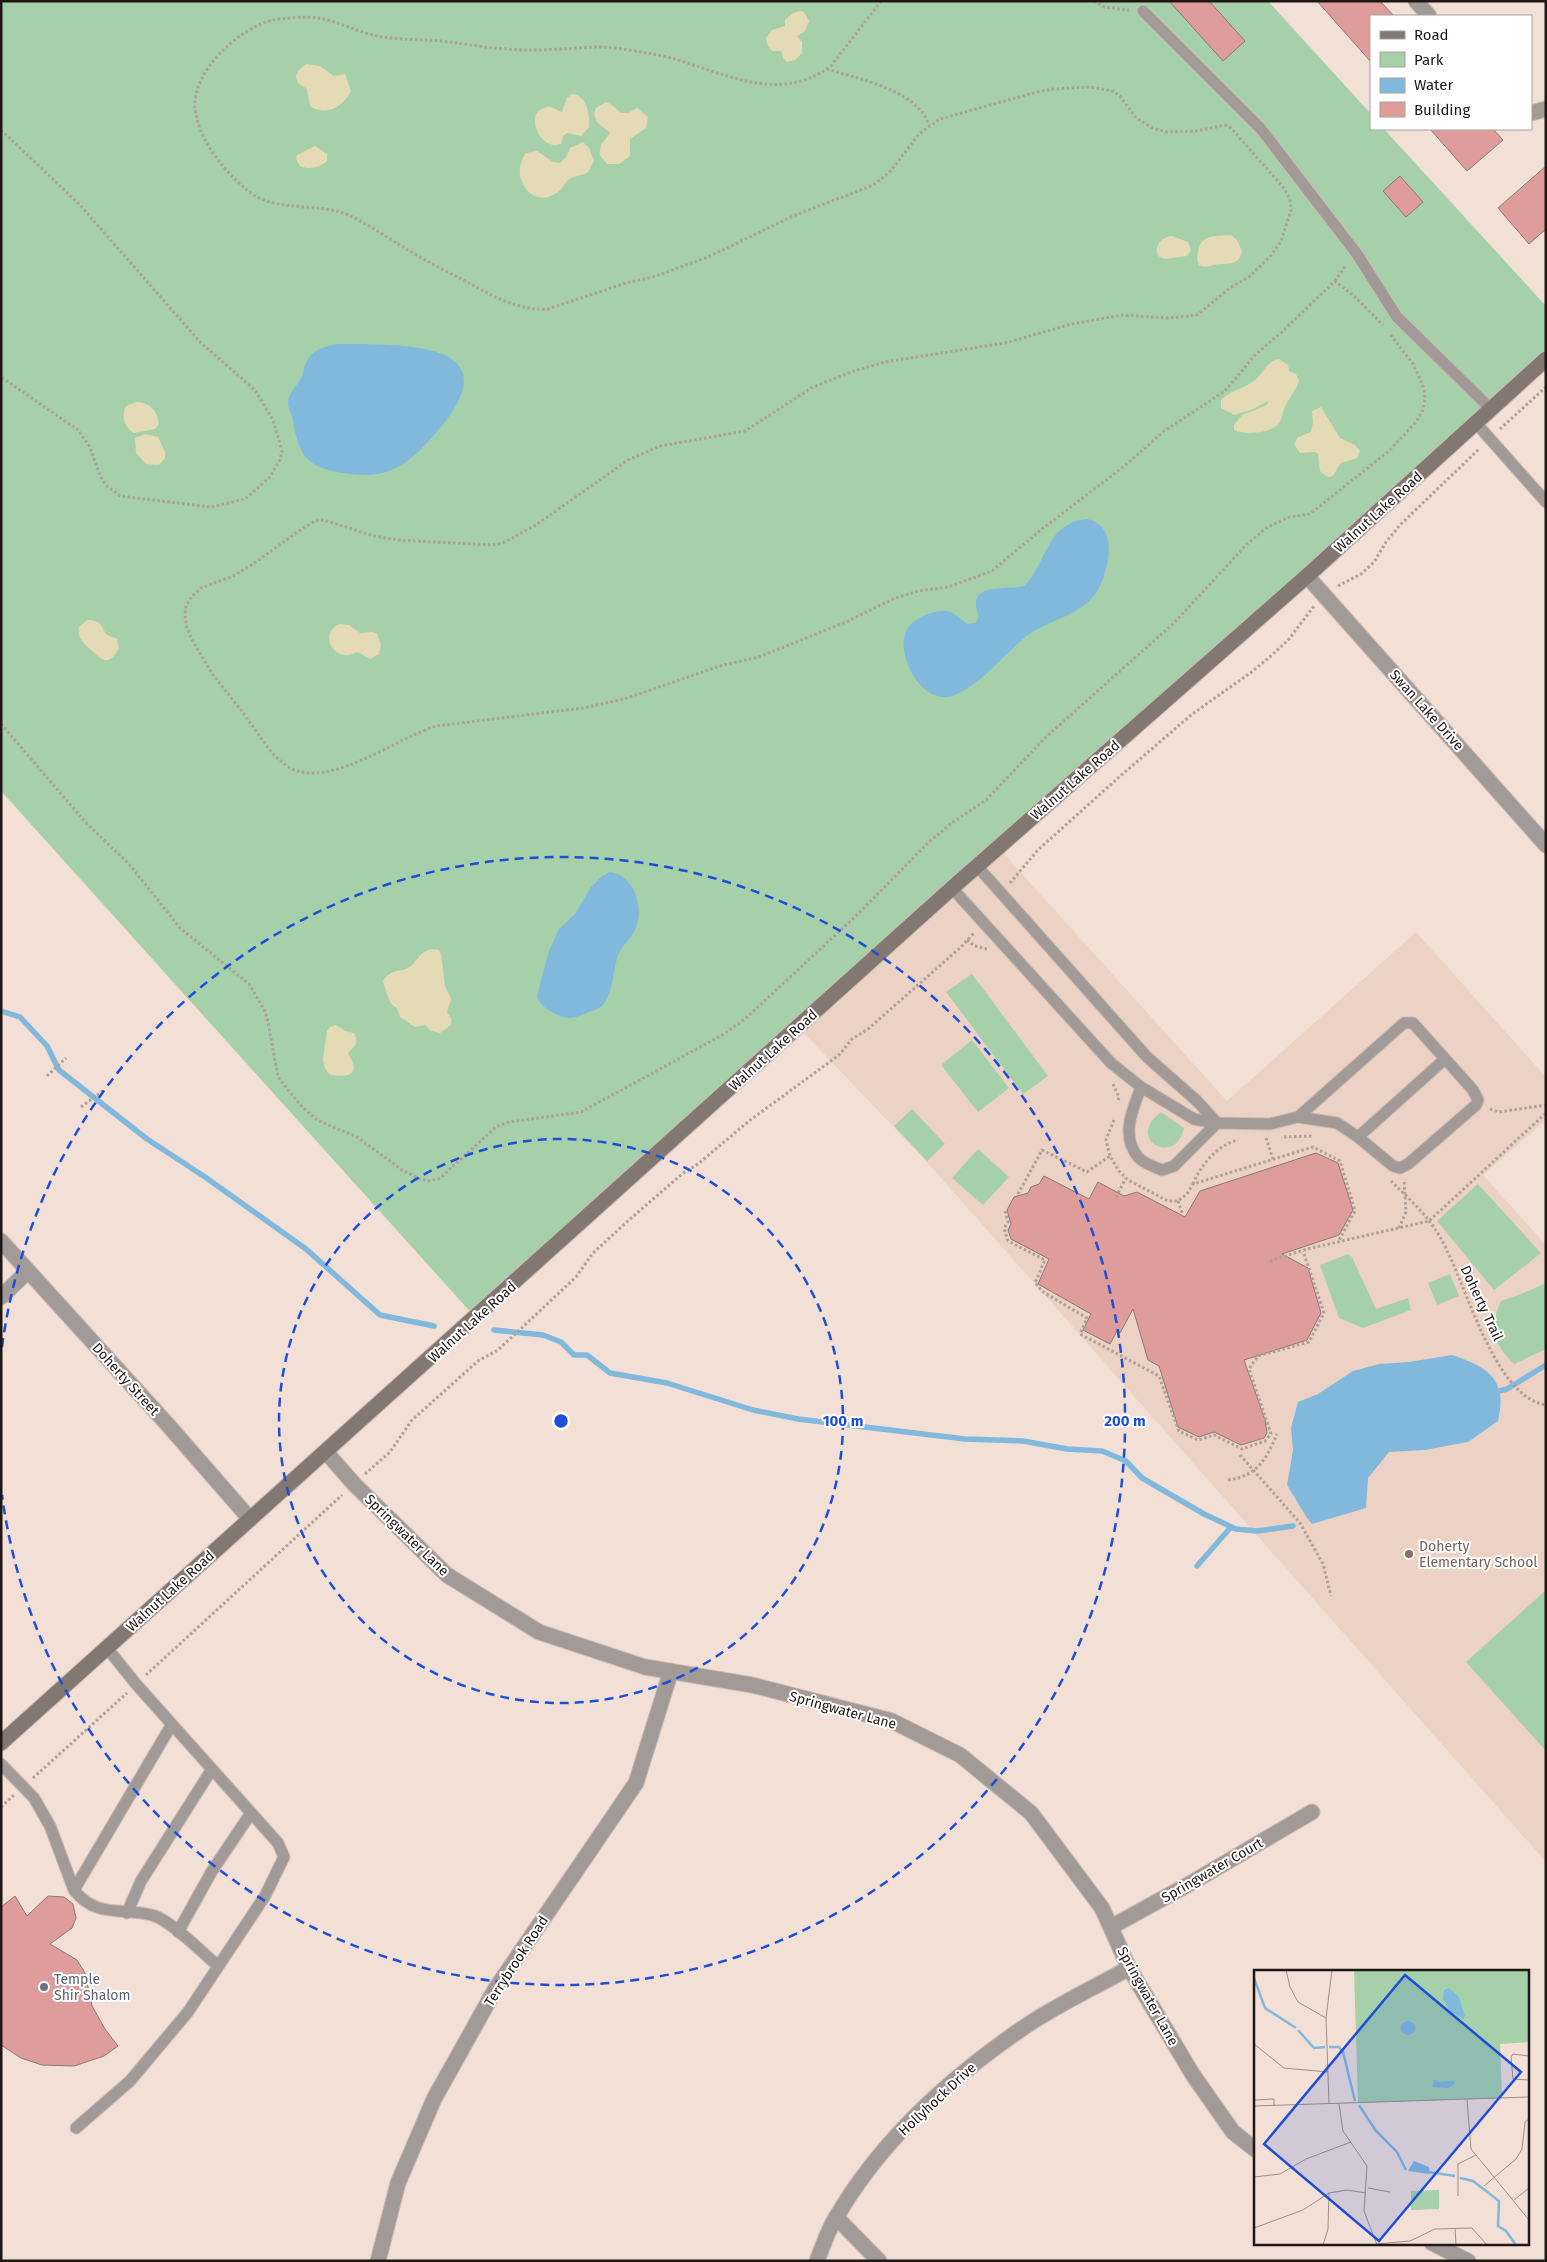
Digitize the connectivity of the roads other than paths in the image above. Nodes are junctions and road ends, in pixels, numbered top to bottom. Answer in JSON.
{"nodes":[{"id":1,"x":1416,"y":1,"type":"edge"},
{"id":2,"x":1143,"y":11,"type":"road end"},
{"id":3,"x":1428,"y":15,"type":"edge"},
{"id":4,"x":1546,"y":109,"type":"edge"},
{"id":5,"x":1532,"y":113,"type":"edge"},
{"id":6,"x":1546,"y":359,"type":"edge"},
{"id":7,"x":1491,"y":409,"type":"junction"},
{"id":8,"x":1476,"y":423,"type":"junction"},
{"id":9,"x":1546,"y":502,"type":"edge"},
{"id":10,"x":1308,"y":576,"type":"junction"},
{"id":11,"x":1546,"y":845,"type":"edge"},
{"id":12,"x":977,"y":866,"type":"junction"},
{"id":13,"x":952,"y":888,"type":"junction"},
{"id":14,"x":1445,"y":1059,"type":"junction"},
{"id":15,"x":1141,"y":1087,"type":"junction"},
{"id":16,"x":1298,"y":1117,"type":"junction"},
{"id":17,"x":1217,"y":1124,"type":"junction"},
{"id":18,"x":1358,"y":1137,"type":"junction"},
{"id":19,"x":1,"y":1241,"type":"edge"},
{"id":20,"x":28,"y":1271,"type":"junction"},
{"id":21,"x":1,"y":1297,"type":"edge"},
{"id":22,"x":326,"y":1452,"type":"junction"},
{"id":23,"x":250,"y":1519,"type":"junction"},
{"id":24,"x":107,"y":1648,"type":"junction"},
{"id":25,"x":672,"y":1671,"type":"junction"},
{"id":26,"x":172,"y":1724,"type":"junction"},
{"id":27,"x":1,"y":1743,"type":"edge"},
{"id":28,"x":1,"y":1764,"type":"edge"},
{"id":29,"x":212,"y":1769,"type":"junction"},
{"id":30,"x":1312,"y":1812,"type":"dead end"},
{"id":31,"x":251,"y":1813,"type":"junction"},
{"id":32,"x":74,"y":1890,"type":"junction"},
{"id":33,"x":127,"y":1913,"type":"junction"},
{"id":34,"x":1112,"y":1927,"type":"junction"},
{"id":35,"x":178,"y":1932,"type":"junction"},
{"id":36,"x":218,"y":1966,"type":"junction"},
{"id":37,"x":1129,"y":1968,"type":"junction"},
{"id":38,"x":76,"y":2128,"type":"dead end"},
{"id":39,"x":1254,"y":2148,"type":"edge"},
{"id":40,"x":836,"y":2217,"type":"junction"},
{"id":41,"x":1434,"y":2244,"type":"edge"},
{"id":42,"x":378,"y":2261,"type":"edge"},
{"id":43,"x":816,"y":2261,"type":"edge"},
{"id":44,"x":879,"y":2261,"type":"edge"},
{"id":45,"x":1468,"y":2261,"type":"edge"}],
"edges":[{"from":1,"to":3,"type":"street"},
{"from":2,"to":7,"type":"lane"},
{"from":4,"to":5,"type":"street"},
{"from":6,"to":7,"type":"street","name":"Walnut Lake Road"},
{"from":7,"to":8,"type":"street","name":"Walnut Lake Road"},
{"from":8,"to":9,"type":"lane"},
{"from":8,"to":10,"type":"street","name":"Walnut Lake Road"},
{"from":10,"to":11,"type":"street","name":"Swan Lake Drive"},
{"from":10,"to":12,"type":"street","name":"Walnut Lake Road"},
{"from":12,"to":13,"type":"street","name":"Walnut Lake Road"},
{"from":12,"to":17,"type":"lane"},
{"from":13,"to":15,"type":"lane"},
{"from":13,"to":22,"type":"street","name":"Walnut Lake Road"},
{"from":14,"to":16,"type":"lane"},
{"from":14,"to":18,"type":"lane"},
{"from":14,"to":18,"type":"lane"},
{"from":15,"to":17,"type":"lane"},
{"from":15,"to":17,"type":"lane"},
{"from":16,"to":17,"type":"lane"},
{"from":16,"to":18,"type":"lane"},
{"from":19,"to":20,"type":"street","name":"Doherty Street"},
{"from":20,"to":21,"type":"street"},
{"from":20,"to":23,"type":"street","name":"Doherty Street"},
{"from":22,"to":23,"type":"street","name":"Walnut Lake Road"},
{"from":22,"to":25,"type":"street","name":"Springwater Lane"},
{"from":23,"to":24,"type":"street","name":"Walnut Lake Road"},
{"from":24,"to":26,"type":"lane"},
{"from":24,"to":27,"type":"street","name":"Walnut Lake Road"},
{"from":25,"to":34,"type":"street","name":"Springwater Lane"},
{"from":25,"to":42,"type":"street","name":"Terrybrook Road"},
{"from":26,"to":29,"type":"lane"},
{"from":26,"to":32,"type":"lane"},
{"from":28,"to":32,"type":"lane"},
{"from":29,"to":31,"type":"lane"},
{"from":29,"to":33,"type":"lane"},
{"from":30,"to":34,"type":"street","name":"Springwater Court"},
{"from":31,"to":35,"type":"lane"},
{"from":31,"to":36,"type":"lane"},
{"from":32,"to":33,"type":"lane"},
{"from":33,"to":35,"type":"lane"},
{"from":34,"to":37,"type":"street","name":"Springwater Lane"},
{"from":35,"to":36,"type":"lane"},
{"from":36,"to":38,"type":"lane"},
{"from":37,"to":39,"type":"street","name":"Springwater Lane"},
{"from":37,"to":40,"type":"street","name":"Hollyhock Drive"},
{"from":40,"to":43,"type":"street","name":"Hollyhock Drive"},
{"from":40,"to":44,"type":"street"},
{"from":41,"to":45,"type":"street"}]}
